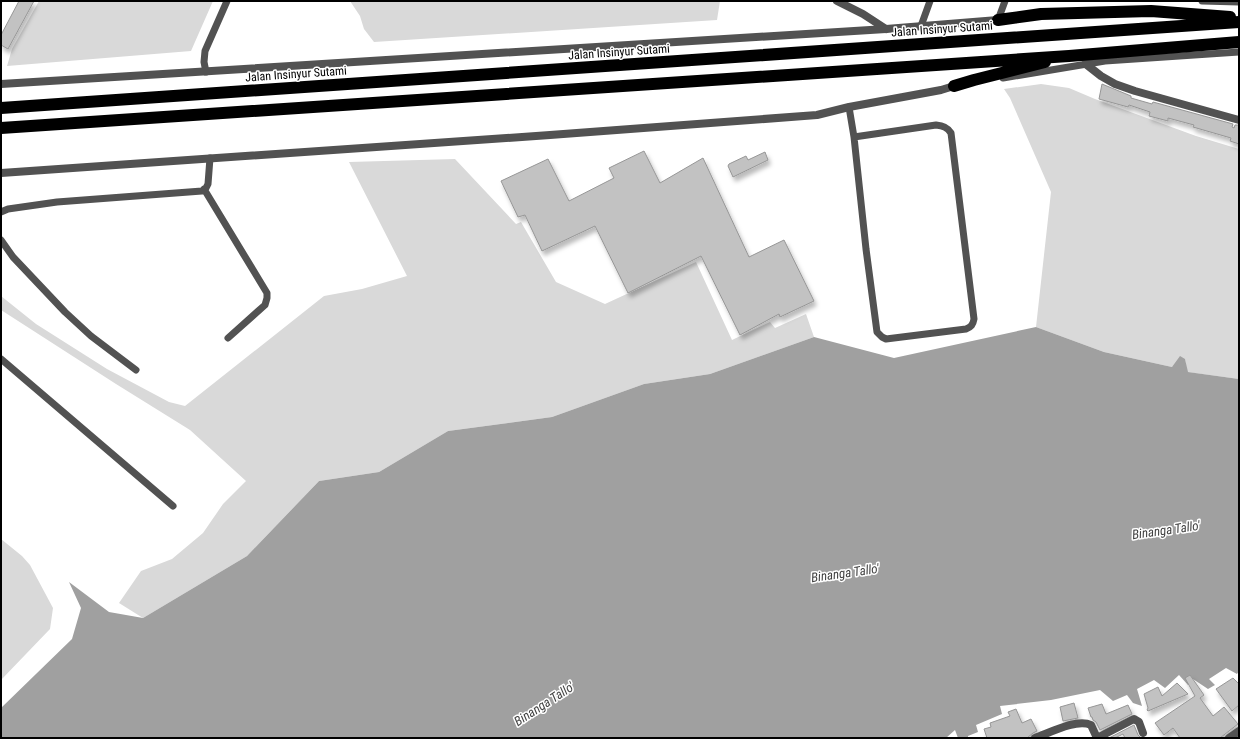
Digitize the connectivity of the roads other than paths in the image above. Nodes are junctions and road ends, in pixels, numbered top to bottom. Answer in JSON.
{"nodes":[{"id":1,"x":227,"y":1,"type":"edge"},
{"id":2,"x":837,"y":1,"type":"edge"},
{"id":3,"x":930,"y":1,"type":"edge"},
{"id":4,"x":1005,"y":1,"type":"edge"},
{"id":5,"x":1202,"y":1,"type":"edge"},
{"id":6,"x":1239,"y":2,"type":"edge"},
{"id":7,"x":1239,"y":18,"type":"edge"},
{"id":8,"x":998,"y":20,"type":"junction"},
{"id":9,"x":1239,"y":22,"type":"edge"},
{"id":10,"x":921,"y":26,"type":"junction"},
{"id":11,"x":886,"y":29,"type":"junction"},
{"id":12,"x":1239,"y":42,"type":"edge"},
{"id":13,"x":1239,"y":52,"type":"edge"},
{"id":14,"x":1069,"y":56,"type":"junction"},
{"id":15,"x":1086,"y":60,"type":"junction"},
{"id":16,"x":206,"y":72,"type":"junction"},
{"id":17,"x":1,"y":84,"type":"edge"},
{"id":18,"x":954,"y":86,"type":"junction"},
{"id":19,"x":849,"y":107,"type":"junction"},
{"id":20,"x":1,"y":108,"type":"edge"},
{"id":21,"x":1239,"y":120,"type":"edge"},
{"id":22,"x":1,"y":128,"type":"edge"},
{"id":23,"x":854,"y":137,"type":"junction"},
{"id":24,"x":210,"y":158,"type":"junction"},
{"id":25,"x":1,"y":173,"type":"edge"},
{"id":26,"x":204,"y":190,"type":"junction"},
{"id":27,"x":1,"y":212,"type":"edge"},
{"id":28,"x":1,"y":240,"type":"edge"},
{"id":29,"x":228,"y":338,"type":"dead end"},
{"id":30,"x":1,"y":358,"type":"edge"},
{"id":31,"x":136,"y":370,"type":"dead end"},
{"id":32,"x":173,"y":506,"type":"dead end"},
{"id":33,"x":1239,"y":731,"type":"edge"},
{"id":34,"x":1142,"y":733,"type":"dead end"},
{"id":35,"x":1035,"y":738,"type":"edge"},
{"id":36,"x":1097,"y":738,"type":"edge"},
{"id":37,"x":1229,"y":738,"type":"edge"}],
"edges":[{"from":1,"to":16,"type":"lane"},
{"from":2,"to":11,"type":"street"},
{"from":3,"to":10,"type":"lane"},
{"from":4,"to":8,"type":"lane"},
{"from":5,"to":6,"type":"lane"},
{"from":7,"to":8,"type":"highway"},
{"from":8,"to":10,"type":"street"},
{"from":9,"to":20,"type":"highway","name":"Jalan Insinyur Sutami"},
{"from":10,"to":11,"type":"street"},
{"from":11,"to":16,"type":"street"},
{"from":12,"to":15,"type":"highway"},
{"from":13,"to":15,"type":"lane"},
{"from":14,"to":15,"type":"highway"},
{"from":14,"to":18,"type":"highway"},
{"from":14,"to":22,"type":"highway"},
{"from":15,"to":18,"type":"lane"},
{"from":15,"to":21,"type":"street"},
{"from":16,"to":17,"type":"street"},
{"from":18,"to":19,"type":"street"},
{"from":19,"to":23,"type":"lane"},
{"from":19,"to":24,"type":"street"},
{"from":23,"to":23,"type":"lane"},
{"from":24,"to":25,"type":"street"},
{"from":24,"to":26,"type":"lane"},
{"from":26,"to":27,"type":"lane"},
{"from":26,"to":29,"type":"lane"},
{"from":28,"to":31,"type":"lane"},
{"from":30,"to":32,"type":"lane"},
{"from":33,"to":37,"type":"street"},
{"from":34,"to":36,"type":"street"},
{"from":35,"to":36,"type":"street"}]}
